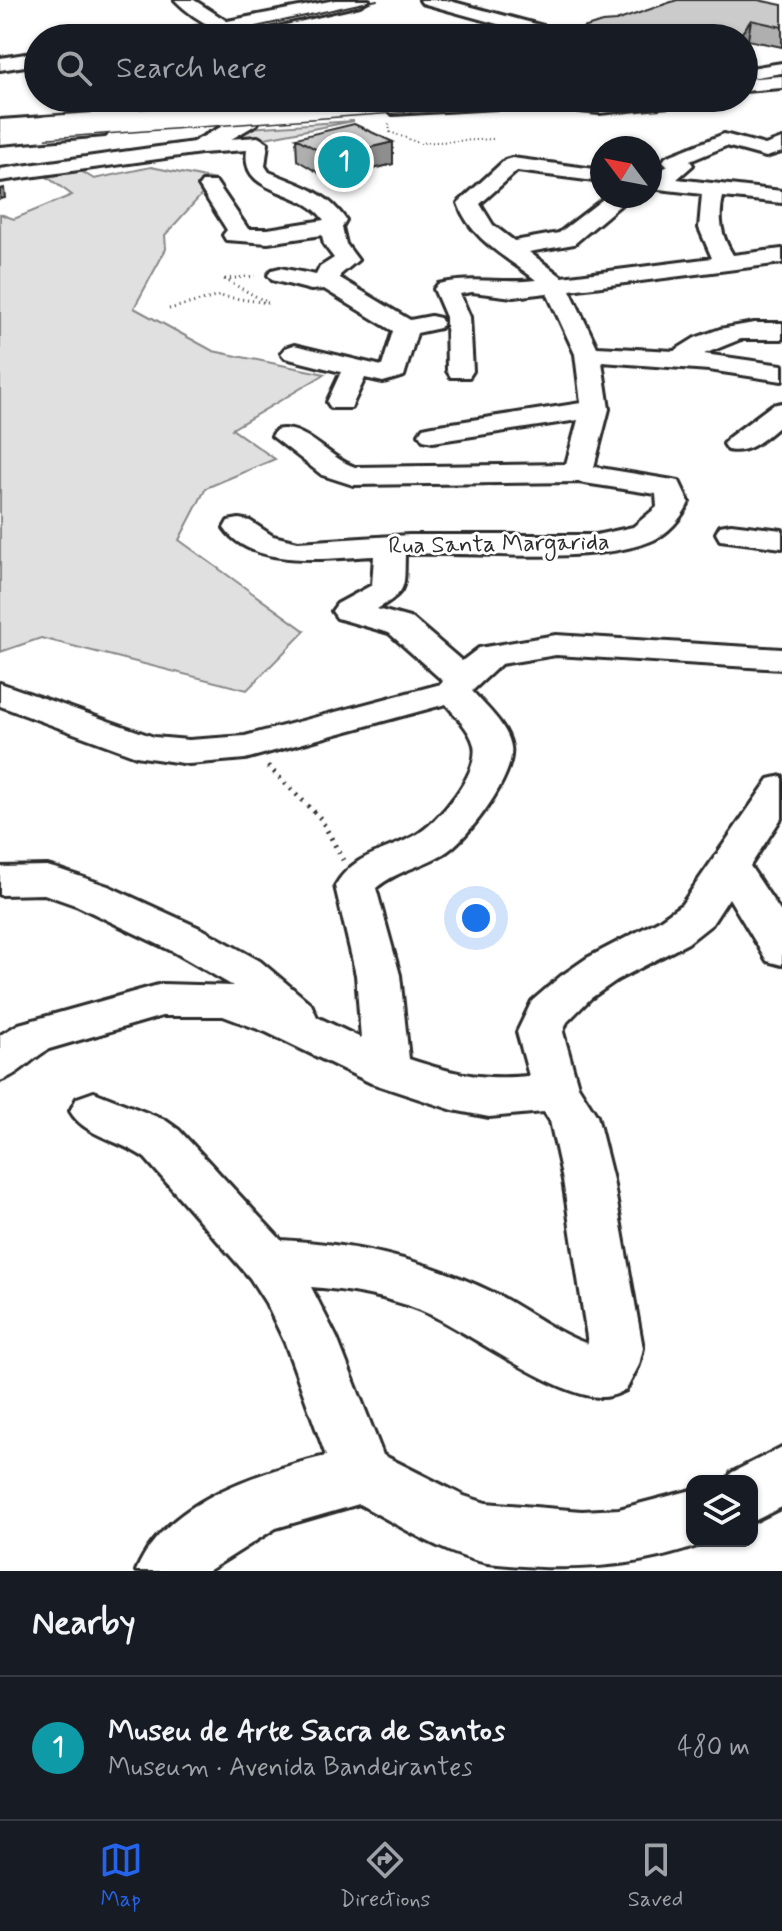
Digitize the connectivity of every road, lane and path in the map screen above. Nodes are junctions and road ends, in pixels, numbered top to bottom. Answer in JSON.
{"nodes":[{"id":1,"x":211,"y":0,"type":"edge"},
{"id":2,"x":360,"y":0,"type":"edge"},
{"id":3,"x":428,"y":0,"type":"edge"},
{"id":4,"x":186,"y":2,"type":"edge"},
{"id":5,"x":215,"y":24,"type":"edge"},
{"id":6,"x":267,"y":24,"type":"edge"},
{"id":7,"x":516,"y":24,"type":"edge"},
{"id":8,"x":24,"y":60,"type":"edge"},
{"id":9,"x":0,"y":64,"type":"edge"},
{"id":10,"x":208,"y":112,"type":"edge"},
{"id":11,"x":252,"y":112,"type":"edge"},
{"id":12,"x":375,"y":112,"type":"edge"},
{"id":13,"x":388,"y":112,"type":"edge"},
{"id":14,"x":378,"y":113,"type":"junction"},
{"id":15,"x":249,"y":119,"type":"junction"},
{"id":16,"x":0,"y":128,"type":"edge"},
{"id":17,"x":0,"y":137,"type":"edge"},
{"id":18,"x":494,"y":139,"type":"joint"},
{"id":19,"x":201,"y":147,"type":"junction"},
{"id":20,"x":774,"y":148,"type":"edge"},
{"id":21,"x":0,"y":149,"type":"edge"},
{"id":22,"x":512,"y":164,"type":"junction"},
{"id":23,"x":683,"y":165,"type":"junction"},
{"id":24,"x":22,"y":172,"type":"junction"},
{"id":25,"x":590,"y":174,"type":"edge"},
{"id":26,"x":0,"y":175,"type":"edge"},
{"id":27,"x":662,"y":177,"type":"edge"},
{"id":28,"x":725,"y":177,"type":"junction"},
{"id":29,"x":662,"y":181,"type":"edge"},
{"id":30,"x":209,"y":186,"type":"dead end"},
{"id":31,"x":782,"y":197,"type":"edge"},
{"id":32,"x":605,"y":208,"type":"edge"},
{"id":33,"x":331,"y":227,"type":"junction"},
{"id":34,"x":507,"y":249,"type":"junction"},
{"id":35,"x":782,"y":256,"type":"edge"},
{"id":36,"x":726,"y":262,"type":"junction"},
{"id":37,"x":280,"y":275,"type":"joint"},
{"id":38,"x":328,"y":276,"type":"junction"},
{"id":39,"x":554,"y":282,"type":"junction"},
{"id":40,"x":169,"y":309,"type":"dead end"},
{"id":41,"x":458,"y":317,"type":"junction"},
{"id":42,"x":406,"y":328,"type":"junction"},
{"id":43,"x":782,"y":331,"type":"edge"},
{"id":44,"x":293,"y":352,"type":"dead end"},
{"id":45,"x":588,"y":354,"type":"junction"},
{"id":46,"x":681,"y":358,"type":"junction"},
{"id":47,"x":357,"y":366,"type":"junction"},
{"id":48,"x":460,"y":371,"type":"dead end"},
{"id":49,"x":782,"y":373,"type":"edge"},
{"id":50,"x":341,"y":402,"type":"dead end"},
{"id":51,"x":595,"y":409,"type":"junction"},
{"id":52,"x":782,"y":411,"type":"edge"},
{"id":53,"x":433,"y":434,"type":"dead end"},
{"id":54,"x":286,"y":436,"type":"dead end"},
{"id":55,"x":738,"y":444,"type":"dead end"},
{"id":56,"x":578,"y":473,"type":"junction"},
{"id":57,"x":239,"y":528,"type":"dead end"},
{"id":58,"x":731,"y":533,"type":"dead end"},
{"id":59,"x":782,"y":539,"type":"edge"},
{"id":60,"x":390,"y":546,"type":"junction"},
{"id":61,"x":782,"y":659,"type":"edge"},
{"id":62,"x":458,"y":685,"type":"junction"},
{"id":63,"x":0,"y":694,"type":"edge"},
{"id":64,"x":245,"y":747,"type":"junction"},
{"id":65,"x":782,"y":788,"type":"edge"},
{"id":66,"x":728,"y":866,"type":"junction"},
{"id":67,"x":0,"y":881,"type":"edge"},
{"id":68,"x":355,"y":886,"type":"junction"},
{"id":69,"x":782,"y":950,"type":"edge"},
{"id":70,"x":18,"y":1030,"type":"edge"},
{"id":71,"x":318,"y":1037,"type":"junction"},
{"id":72,"x":0,"y":1063,"type":"edge"},
{"id":73,"x":387,"y":1070,"type":"junction"},
{"id":74,"x":556,"y":1092,"type":"junction"},
{"id":75,"x":94,"y":1111,"type":"dead end"},
{"id":76,"x":268,"y":1262,"type":"junction"},
{"id":77,"x":362,"y":1475,"type":"junction"},
{"id":78,"x":782,"y":1475,"type":"edge"},
{"id":79,"x":758,"y":1489,"type":"edge"},
{"id":80,"x":686,"y":1521,"type":"edge"},
{"id":81,"x":166,"y":1571,"type":"edge"}],
"edges":[{"from":1,"to":4,"type":"street"},
{"from":2,"to":6,"type":"main road"},
{"from":3,"to":7,"type":"street"},
{"from":4,"to":5,"type":"street"},
{"from":8,"to":9,"type":"main road"},
{"from":10,"to":16,"type":"street"},
{"from":11,"to":16,"type":"main road","bridge":true},
{"from":12,"to":14,"type":"street"},
{"from":13,"to":14,"type":"main road"},
{"from":14,"to":15,"type":"main road"},
{"from":14,"to":18,"type":"path"},
{"from":15,"to":17,"type":"main road"},
{"from":15,"to":19,"type":"main road"},
{"from":18,"to":22,"type":"street"},
{"from":19,"to":24,"type":"street"},
{"from":19,"to":33,"type":"street"},
{"from":20,"to":23,"type":"street"},
{"from":20,"to":28,"type":"street"},
{"from":21,"to":24,"type":"street"},
{"from":22,"to":25,"type":"street"},
{"from":22,"to":34,"type":"street"},
{"from":23,"to":27,"type":"street"},
{"from":23,"to":28,"type":"street"},
{"from":24,"to":26,"type":"street"},
{"from":28,"to":29,"type":"street"},
{"from":28,"to":31,"type":"street"},
{"from":28,"to":36,"type":"street"},
{"from":30,"to":33,"type":"street"},
{"from":32,"to":34,"type":"street"},
{"from":33,"to":38,"type":"street"},
{"from":34,"to":39,"type":"street"},
{"from":35,"to":36,"type":"street"},
{"from":36,"to":39,"type":"street"},
{"from":37,"to":38,"type":"street"},
{"from":37,"to":40,"type":"path"},
{"from":38,"to":42,"type":"street"},
{"from":39,"to":41,"type":"street"},
{"from":39,"to":45,"type":"street"},
{"from":41,"to":42,"type":"street"},
{"from":41,"to":48,"type":"street"},
{"from":42,"to":47,"type":"street"},
{"from":43,"to":46,"type":"street"},
{"from":44,"to":47,"type":"street"},
{"from":45,"to":46,"type":"street"},
{"from":45,"to":51,"type":"street"},
{"from":46,"to":49,"type":"street"},
{"from":47,"to":50,"type":"street"},
{"from":51,"to":53,"type":"street"},
{"from":51,"to":56,"type":"street"},
{"from":52,"to":55,"type":"street"},
{"from":54,"to":56,"type":"street","name":"Rua Santa Margarida"},
{"from":56,"to":60,"type":"street","name":"Rua Santa Margarida"},
{"from":57,"to":60,"type":"street","name":"Rua Santa Margarida"},
{"from":58,"to":59,"type":"street"},
{"from":60,"to":62,"type":"street"},
{"from":61,"to":62,"type":"street"},
{"from":62,"to":64,"type":"street"},
{"from":62,"to":68,"type":"street"},
{"from":63,"to":64,"type":"street"},
{"from":64,"to":68,"type":"path"},
{"from":65,"to":66,"type":"street"},
{"from":66,"to":69,"type":"street"},
{"from":66,"to":74,"type":"street"},
{"from":67,"to":71,"type":"street"},
{"from":68,"to":73,"type":"street"},
{"from":70,"to":71,"type":"street"},
{"from":70,"to":72,"type":"street"},
{"from":71,"to":73,"type":"street"},
{"from":73,"to":74,"type":"street"},
{"from":74,"to":76,"type":"street"},
{"from":75,"to":76,"type":"street"},
{"from":76,"to":77,"type":"street"},
{"from":77,"to":80,"type":"street"},
{"from":77,"to":81,"type":"street"},
{"from":78,"to":79,"type":"street"}]}
